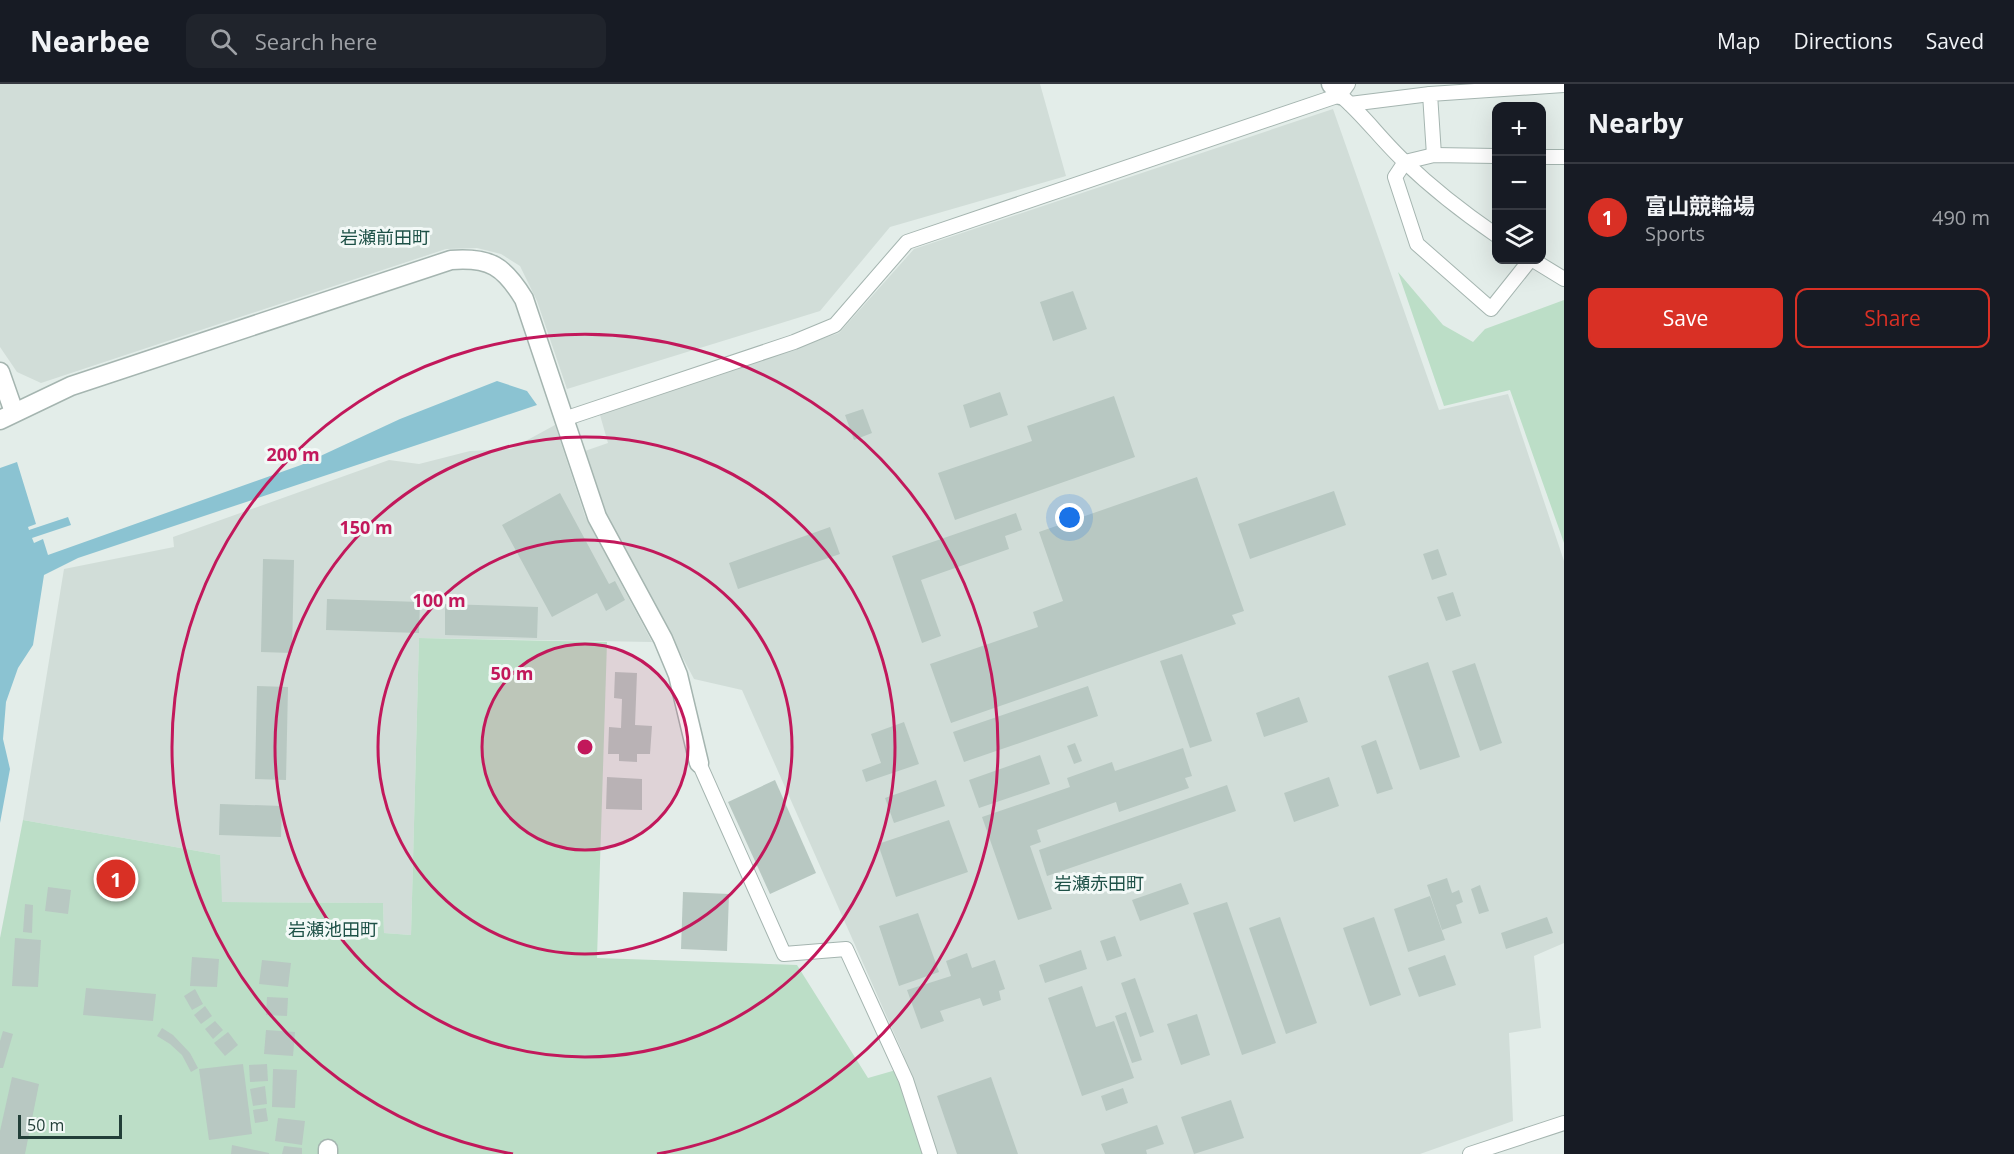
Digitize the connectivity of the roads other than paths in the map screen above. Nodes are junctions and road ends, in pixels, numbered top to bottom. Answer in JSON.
{"nodes":[{"id":1,"x":1564,"y":85,"type":"edge"},
{"id":2,"x":1342,"y":92,"type":"edge"},
{"id":3,"x":1430,"y":94,"type":"junction"},
{"id":4,"x":1434,"y":154,"type":"junction"},
{"id":5,"x":1492,"y":156,"type":"edge"},
{"id":6,"x":1546,"y":157,"type":"edge"},
{"id":7,"x":1564,"y":157,"type":"edge"},
{"id":8,"x":1405,"y":162,"type":"junction"},
{"id":9,"x":1492,"y":232,"type":"edge"},
{"id":10,"x":1529,"y":264,"type":"edge"},
{"id":11,"x":1539,"y":264,"type":"edge"},
{"id":12,"x":1564,"y":279,"type":"edge"},
{"id":13,"x":0,"y":372,"type":"edge"},
{"id":14,"x":7,"y":416,"type":"edge"},
{"id":15,"x":564,"y":419,"type":"junction"},
{"id":16,"x":699,"y":763,"type":"joint"},
{"id":17,"x":1564,"y":1123,"type":"edge"},
{"id":18,"x":930,"y":1154,"type":"edge"},
{"id":19,"x":1470,"y":1154,"type":"edge"}],
"edges":[{"from":1,"to":3,"type":"street"},
{"from":2,"to":3,"type":"street"},
{"from":2,"to":8,"type":"street"},
{"from":2,"to":15,"type":"street"},
{"from":3,"to":4,"type":"street"},
{"from":4,"to":5,"type":"street"},
{"from":4,"to":8,"type":"street"},
{"from":6,"to":7,"type":"street"},
{"from":8,"to":9,"type":"street"},
{"from":8,"to":10,"type":"street"},
{"from":11,"to":12,"type":"street"},
{"from":13,"to":14,"type":"street"},
{"from":14,"to":15,"type":"street"},
{"from":15,"to":16,"type":"street"},
{"from":16,"to":18,"type":"street"},
{"from":17,"to":19,"type":"street"}]}
